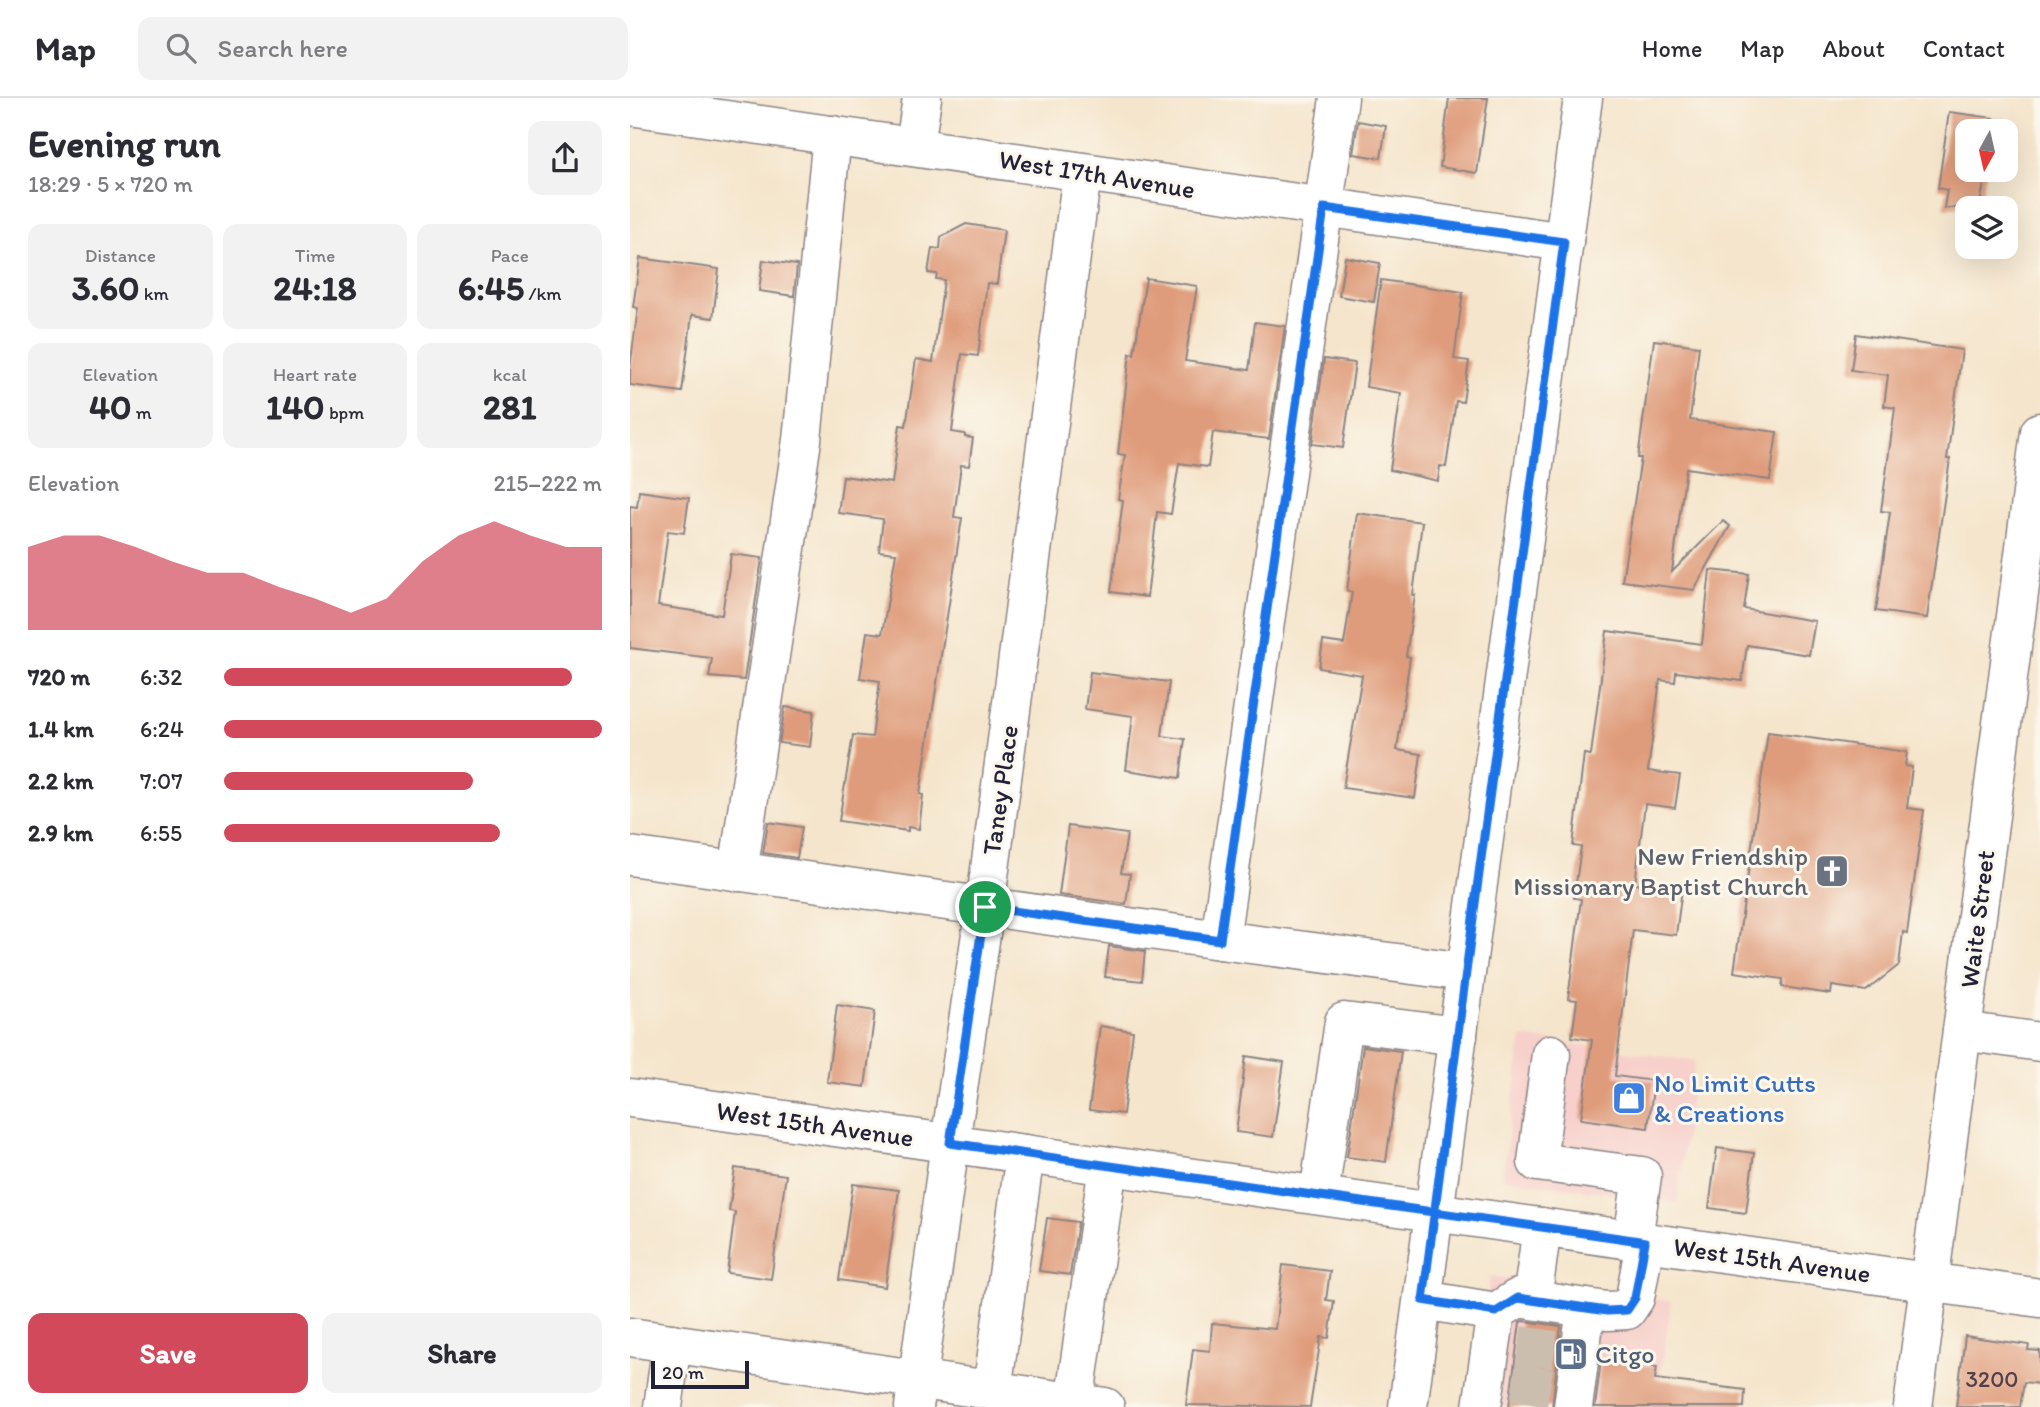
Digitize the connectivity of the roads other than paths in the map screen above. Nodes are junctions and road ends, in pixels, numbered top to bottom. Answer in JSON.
{"nodes":[{"id":1,"x":922,"y":98,"type":"edge"},
{"id":2,"x":1339,"y":98,"type":"edge"},
{"id":3,"x":1583,"y":98,"type":"edge"},
{"id":4,"x":630,"y":106,"type":"edge"},
{"id":5,"x":832,"y":135,"type":"junction"},
{"id":6,"x":915,"y":146,"type":"junction"},
{"id":7,"x":1082,"y":173,"type":"junction"},
{"id":8,"x":1324,"y":208,"type":"junction"},
{"id":9,"x":1564,"y":242,"type":"junction"},
{"id":10,"x":2040,"y":432,"type":"edge"},
{"id":11,"x":630,"y":856,"type":"edge"},
{"id":12,"x":738,"y":872,"type":"junction"},
{"id":13,"x":985,"y":907,"type":"junction"},
{"id":14,"x":1220,"y":940,"type":"junction"},
{"id":15,"x":1466,"y":972,"type":"junction"},
{"id":16,"x":1962,"y":1031,"type":"junction"},
{"id":17,"x":1458,"y":1036,"type":"junction"},
{"id":18,"x":2040,"y":1042,"type":"edge"},
{"id":19,"x":1551,"y":1054,"type":"dead end"},
{"id":20,"x":630,"y":1098,"type":"edge"},
{"id":21,"x":950,"y":1143,"type":"junction"},
{"id":22,"x":1025,"y":1154,"type":"junction"},
{"id":23,"x":1108,"y":1166,"type":"junction"},
{"id":24,"x":1319,"y":1195,"type":"junction"},
{"id":25,"x":1434,"y":1212,"type":"junction"},
{"id":26,"x":1542,"y":1227,"type":"junction"},
{"id":27,"x":1639,"y":1241,"type":"junction"},
{"id":28,"x":1929,"y":1282,"type":"junction"},
{"id":29,"x":2040,"y":1298,"type":"edge"},
{"id":30,"x":1423,"y":1300,"type":"junction"},
{"id":31,"x":1532,"y":1300,"type":"junction"},
{"id":32,"x":1586,"y":1308,"type":"junction"},
{"id":33,"x":630,"y":1337,"type":"edge"},
{"id":34,"x":1528,"y":1340,"type":"junction"},
{"id":35,"x":672,"y":1343,"type":"junction"},
{"id":36,"x":992,"y":1391,"type":"junction"},
{"id":37,"x":1530,"y":1393,"type":"edge"},
{"id":38,"x":916,"y":1394,"type":"edge"},
{"id":39,"x":1090,"y":1405,"type":"edge"},
{"id":40,"x":663,"y":1407,"type":"edge"},
{"id":41,"x":1408,"y":1407,"type":"edge"},
{"id":42,"x":1913,"y":1407,"type":"edge"}],
"edges":[{"from":1,"to":6,"type":"street"},
{"from":2,"to":8,"type":"street"},
{"from":3,"to":9,"type":"street"},
{"from":4,"to":5,"type":"street","name":"West 17th Avenue"},
{"from":5,"to":6,"type":"street","name":"West 17th Avenue"},
{"from":5,"to":12,"type":"street"},
{"from":6,"to":7,"type":"street","name":"West 17th Avenue"},
{"from":7,"to":8,"type":"street","name":"West 17th Avenue"},
{"from":7,"to":13,"type":"street","name":"Taney Place"},
{"from":8,"to":9,"type":"street","name":"West 17th Avenue"},
{"from":8,"to":14,"type":"street"},
{"from":9,"to":15,"type":"street"},
{"from":10,"to":16,"type":"street","name":"Waite Street"},
{"from":11,"to":12,"type":"street"},
{"from":12,"to":13,"type":"street"},
{"from":13,"to":14,"type":"street"},
{"from":13,"to":21,"type":"street","name":"Taney Place"},
{"from":14,"to":15,"type":"street"},
{"from":15,"to":17,"type":"street"},
{"from":16,"to":18,"type":"street"},
{"from":16,"to":28,"type":"street","name":"Waite Street"},
{"from":17,"to":24,"type":"street"},
{"from":17,"to":25,"type":"street"},
{"from":19,"to":27,"type":"street"},
{"from":20,"to":21,"type":"street","name":"West 15th Avenue"},
{"from":21,"to":22,"type":"street","name":"West 15th Avenue"},
{"from":21,"to":38,"type":"street","name":"Taney Place"},
{"from":22,"to":23,"type":"street","name":"West 15th Avenue"},
{"from":22,"to":36,"type":"street"},
{"from":23,"to":24,"type":"street","name":"West 15th Avenue"},
{"from":23,"to":39,"type":"street"},
{"from":24,"to":25,"type":"street","name":"West 15th Avenue"},
{"from":25,"to":26,"type":"street","name":"West 15th Avenue"},
{"from":25,"to":30,"type":"street"},
{"from":26,"to":27,"type":"street","name":"West 15th Avenue"},
{"from":26,"to":31,"type":"street"},
{"from":27,"to":28,"type":"street","name":"West 15th Avenue"},
{"from":27,"to":32,"type":"street"},
{"from":28,"to":29,"type":"street","name":"West 15th Avenue"},
{"from":28,"to":42,"type":"street","name":"Waite Street"},
{"from":30,"to":34,"type":"street"},
{"from":30,"to":41,"type":"street"},
{"from":31,"to":32,"type":"street"},
{"from":31,"to":34,"type":"street"},
{"from":32,"to":34,"type":"street"},
{"from":33,"to":35,"type":"street"},
{"from":34,"to":37,"type":"street"},
{"from":34,"to":37,"type":"street"},
{"from":35,"to":38,"type":"street"},
{"from":35,"to":40,"type":"street"},
{"from":36,"to":38,"type":"street"},
{"from":36,"to":39,"type":"street"}]}
